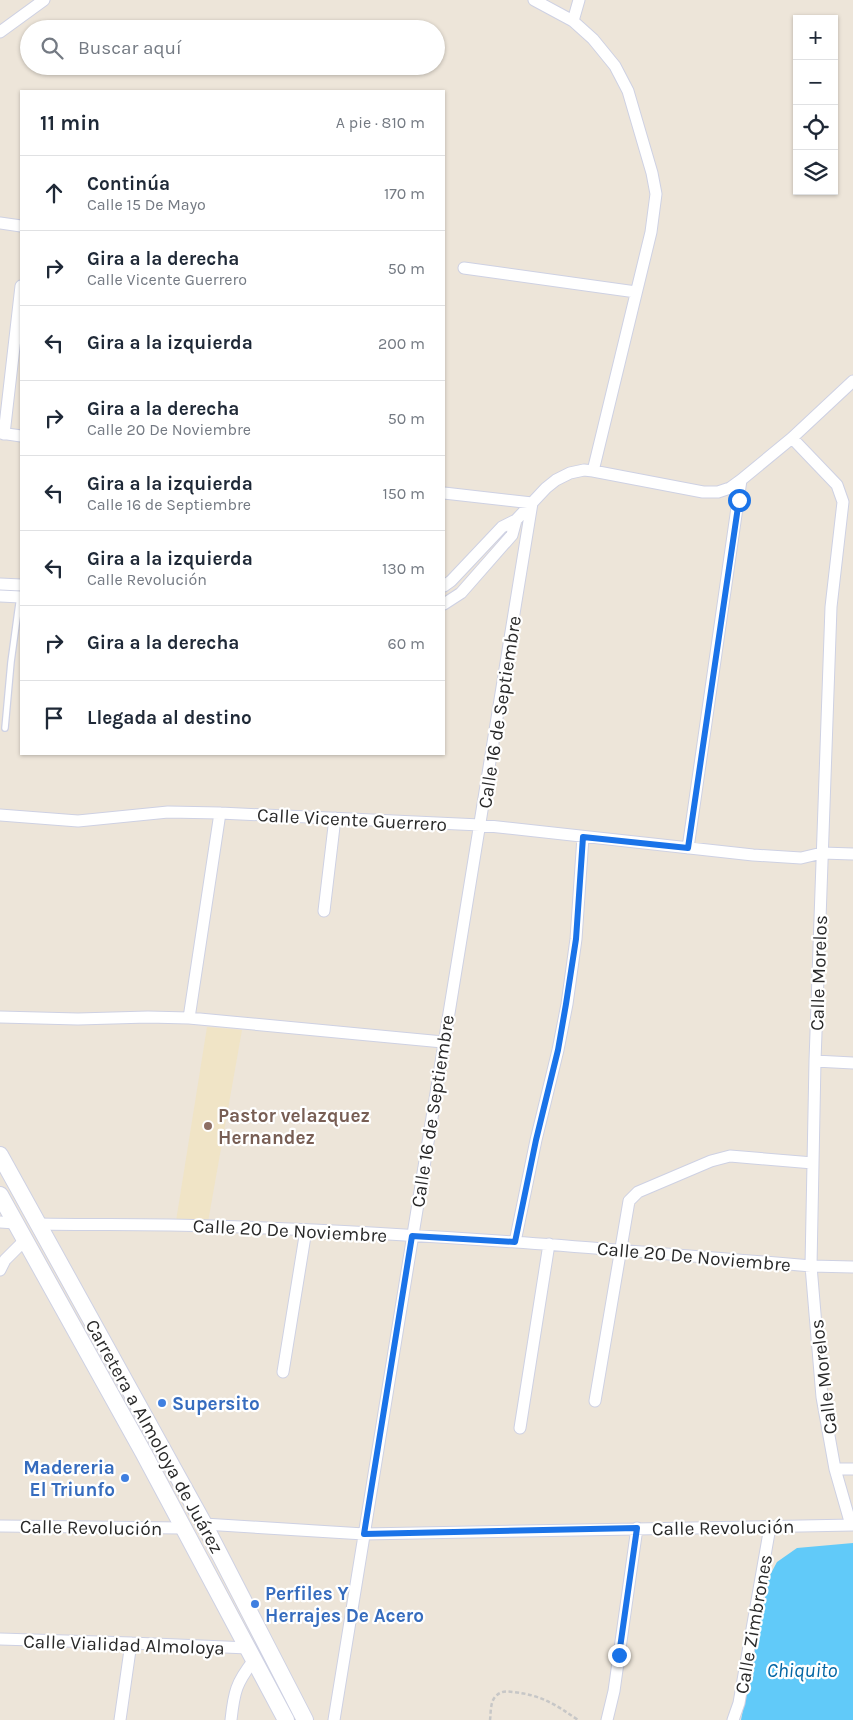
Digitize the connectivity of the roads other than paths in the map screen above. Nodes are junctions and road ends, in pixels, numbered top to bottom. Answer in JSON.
{"nodes":[{"id":1,"x":44,"y":0,"type":"edge"},
{"id":2,"x":534,"y":0,"type":"edge"},
{"id":3,"x":578,"y":0,"type":"edge"},
{"id":4,"x":573,"y":20,"type":"junction"},
{"id":5,"x":0,"y":32,"type":"edge"},
{"id":6,"x":0,"y":223,"type":"edge"},
{"id":7,"x":20,"y":226,"type":"edge"},
{"id":8,"x":464,"y":268,"type":"dead end"},
{"id":9,"x":636,"y":292,"type":"junction"},
{"id":10,"x":20,"y":294,"type":"edge"},
{"id":11,"x":853,"y":381,"type":"edge"},
{"id":12,"x":2,"y":434,"type":"edge"},
{"id":13,"x":20,"y":436,"type":"edge"},
{"id":14,"x":792,"y":438,"type":"junction"},
{"id":15,"x":593,"y":471,"type":"junction"},
{"id":16,"x":741,"y":480,"type":"junction"},
{"id":17,"x":445,"y":493,"type":"edge"},
{"id":18,"x":532,"y":503,"type":"junction"},
{"id":19,"x":516,"y":520,"type":"junction"},
{"id":20,"x":0,"y":584,"type":"edge"},
{"id":21,"x":445,"y":585,"type":"edge"},
{"id":22,"x":20,"y":591,"type":"edge"},
{"id":23,"x":20,"y":591,"type":"edge"},
{"id":24,"x":0,"y":596,"type":"edge"},
{"id":25,"x":20,"y":598,"type":"edge"},
{"id":26,"x":445,"y":603,"type":"edge"},
{"id":27,"x":5,"y":728,"type":"dead end"},
{"id":28,"x":220,"y":812,"type":"junction"},
{"id":29,"x":0,"y":815,"type":"edge"},
{"id":30,"x":335,"y":818,"type":"junction"},
{"id":31,"x":480,"y":825,"type":"junction"},
{"id":32,"x":583,"y":837,"type":"junction"},
{"id":33,"x":688,"y":848,"type":"junction"},
{"id":34,"x":822,"y":853,"type":"junction"},
{"id":35,"x":853,"y":854,"type":"edge"},
{"id":36,"x":324,"y":911,"type":"dead end"},
{"id":37,"x":0,"y":1017,"type":"edge"},
{"id":38,"x":188,"y":1018,"type":"junction"},
{"id":39,"x":443,"y":1042,"type":"junction"},
{"id":40,"x":815,"y":1061,"type":"junction"},
{"id":41,"x":853,"y":1063,"type":"edge"},
{"id":42,"x":0,"y":1155,"type":"edge"},
{"id":43,"x":813,"y":1163,"type":"junction"},
{"id":44,"x":0,"y":1195,"type":"edge"},
{"id":45,"x":8,"y":1223,"type":"edge"},
{"id":46,"x":38,"y":1224,"type":"junction"},
{"id":47,"x":306,"y":1230,"type":"junction"},
{"id":48,"x":412,"y":1236,"type":"junction"},
{"id":49,"x":25,"y":1240,"type":"junction"},
{"id":50,"x":515,"y":1242,"type":"junction"},
{"id":51,"x":549,"y":1244,"type":"junction"},
{"id":52,"x":622,"y":1250,"type":"junction"},
{"id":53,"x":811,"y":1266,"type":"junction"},
{"id":54,"x":853,"y":1267,"type":"edge"},
{"id":55,"x":0,"y":1270,"type":"edge"},
{"id":56,"x":119,"y":1369,"type":"junction"},
{"id":57,"x":283,"y":1372,"type":"dead end"},
{"id":58,"x":102,"y":1379,"type":"junction"},
{"id":59,"x":595,"y":1401,"type":"dead end"},
{"id":60,"x":520,"y":1428,"type":"dead end"},
{"id":61,"x":835,"y":1469,"type":"junction"},
{"id":62,"x":853,"y":1469,"type":"edge"},
{"id":63,"x":204,"y":1524,"type":"junction"},
{"id":64,"x":852,"y":1525,"type":"edge"},
{"id":65,"x":0,"y":1526,"type":"edge"},
{"id":66,"x":770,"y":1527,"type":"junction"},
{"id":67,"x":182,"y":1528,"type":"junction"},
{"id":68,"x":637,"y":1528,"type":"junction"},
{"id":69,"x":364,"y":1534,"type":"junction"},
{"id":70,"x":0,"y":1639,"type":"edge"},
{"id":71,"x":131,"y":1643,"type":"junction"},
{"id":72,"x":251,"y":1654,"type":"junction"},
{"id":73,"x":120,"y":1720,"type":"edge"},
{"id":74,"x":231,"y":1720,"type":"edge"},
{"id":75,"x":286,"y":1720,"type":"edge"},
{"id":76,"x":305,"y":1720,"type":"edge"},
{"id":77,"x":334,"y":1720,"type":"edge"},
{"id":78,"x":607,"y":1720,"type":"edge"},
{"id":79,"x":733,"y":1720,"type":"edge"}],
"edges":[{"from":1,"to":5,"type":"street"},
{"from":2,"to":4,"type":"street"},
{"from":3,"to":4,"type":"street"},
{"from":4,"to":9,"type":"street"},
{"from":6,"to":7,"type":"street"},
{"from":8,"to":9,"type":"street"},
{"from":9,"to":15,"type":"street"},
{"from":10,"to":12,"type":"street"},
{"from":11,"to":14,"type":"street"},
{"from":12,"to":13,"type":"street"},
{"from":14,"to":16,"type":"street"},
{"from":14,"to":34,"type":"street","name":"Calle Morelos"},
{"from":15,"to":16,"type":"street"},
{"from":15,"to":18,"type":"street"},
{"from":16,"to":33,"type":"street"},
{"from":17,"to":18,"type":"street"},
{"from":18,"to":19,"type":"street"},
{"from":18,"to":31,"type":"street","name":"Calle 16 de Septiembre"},
{"from":19,"to":21,"type":"street"},
{"from":19,"to":26,"type":"street"},
{"from":20,"to":22,"type":"street"},
{"from":23,"to":24,"type":"street"},
{"from":25,"to":27,"type":"lane"},
{"from":28,"to":29,"type":"street","name":"Calle Vicente Guerrero"},
{"from":28,"to":30,"type":"street","name":"Calle Vicente Guerrero"},
{"from":28,"to":38,"type":"street"},
{"from":30,"to":31,"type":"street","name":"Calle Vicente Guerrero"},
{"from":30,"to":36,"type":"street"},
{"from":31,"to":32,"type":"street","name":"Calle Vicente Guerrero"},
{"from":31,"to":39,"type":"street","name":"Calle 16 de Septiembre"},
{"from":32,"to":33,"type":"street","name":"Calle Vicente Guerrero"},
{"from":32,"to":50,"type":"street"},
{"from":33,"to":34,"type":"street","name":"Calle Vicente Guerrero"},
{"from":34,"to":35,"type":"street","name":"Calle Vicente Guerrero"},
{"from":34,"to":40,"type":"street","name":"Calle Morelos"},
{"from":37,"to":38,"type":"street"},
{"from":38,"to":39,"type":"street"},
{"from":39,"to":48,"type":"street","name":"Calle 16 de Septiembre"},
{"from":40,"to":41,"type":"street"},
{"from":40,"to":43,"type":"street","name":"Calle Morelos"},
{"from":42,"to":46,"type":"main road","name":"Carretera a Almoloya de Juárez"},
{"from":43,"to":52,"type":"street"},
{"from":43,"to":53,"type":"street","name":"Calle Morelos"},
{"from":44,"to":45,"type":"main road","name":"Carretera a Almoloya de Juárez"},
{"from":45,"to":49,"type":"main road","name":"Carretera a Almoloya de Juárez"},
{"from":46,"to":47,"type":"street","name":"Calle 20 De Noviembre"},
{"from":46,"to":56,"type":"main road","name":"Carretera a Almoloya de Juárez"},
{"from":47,"to":48,"type":"street","name":"Calle 20 De Noviembre"},
{"from":47,"to":57,"type":"street"},
{"from":48,"to":50,"type":"street","name":"Calle 20 De Noviembre"},
{"from":48,"to":69,"type":"street","name":"Calle 16 de Septiembre"},
{"from":49,"to":55,"type":"street"},
{"from":49,"to":58,"type":"main road","name":"Carretera a Almoloya de Juárez"},
{"from":50,"to":51,"type":"street","name":"Calle 20 De Noviembre"},
{"from":51,"to":52,"type":"street","name":"Calle 20 De Noviembre"},
{"from":51,"to":60,"type":"street"},
{"from":52,"to":53,"type":"street","name":"Calle 20 De Noviembre"},
{"from":52,"to":59,"type":"street"},
{"from":53,"to":54,"type":"street","name":"Calle 20 De Noviembre"},
{"from":53,"to":61,"type":"street","name":"Calle Morelos"},
{"from":56,"to":58,"type":"main road"},
{"from":56,"to":63,"type":"main road","name":"Carretera a Almoloya de Juárez"},
{"from":58,"to":67,"type":"main road","name":"Carretera a Almoloya de Juárez"},
{"from":61,"to":62,"type":"street"},
{"from":61,"to":64,"type":"street","name":"Calle Morelos"},
{"from":63,"to":69,"type":"street","name":"Calle Revolución"},
{"from":63,"to":76,"type":"main road","name":"Carretera a Almoloya de Juárez"},
{"from":64,"to":66,"type":"street","name":"Calle Revolución"},
{"from":65,"to":67,"type":"street","name":"Calle Revolución"},
{"from":66,"to":68,"type":"street","name":"Calle Revolución"},
{"from":66,"to":79,"type":"street","name":"Calle Zimbrones"},
{"from":67,"to":72,"type":"main road","name":"Carretera a Almoloya de Juárez"},
{"from":68,"to":69,"type":"street","name":"Calle Revolución"},
{"from":68,"to":78,"type":"street"},
{"from":69,"to":77,"type":"street","name":"Calle 16 de Septiembre"},
{"from":70,"to":71,"type":"street","name":"Calle Vialidad Almoloya"},
{"from":71,"to":72,"type":"street","name":"Calle Vialidad Almoloya"},
{"from":71,"to":73,"type":"street"},
{"from":72,"to":74,"type":"street"},
{"from":72,"to":75,"type":"main road","name":"Carretera a Almoloya de Juárez"}]}
